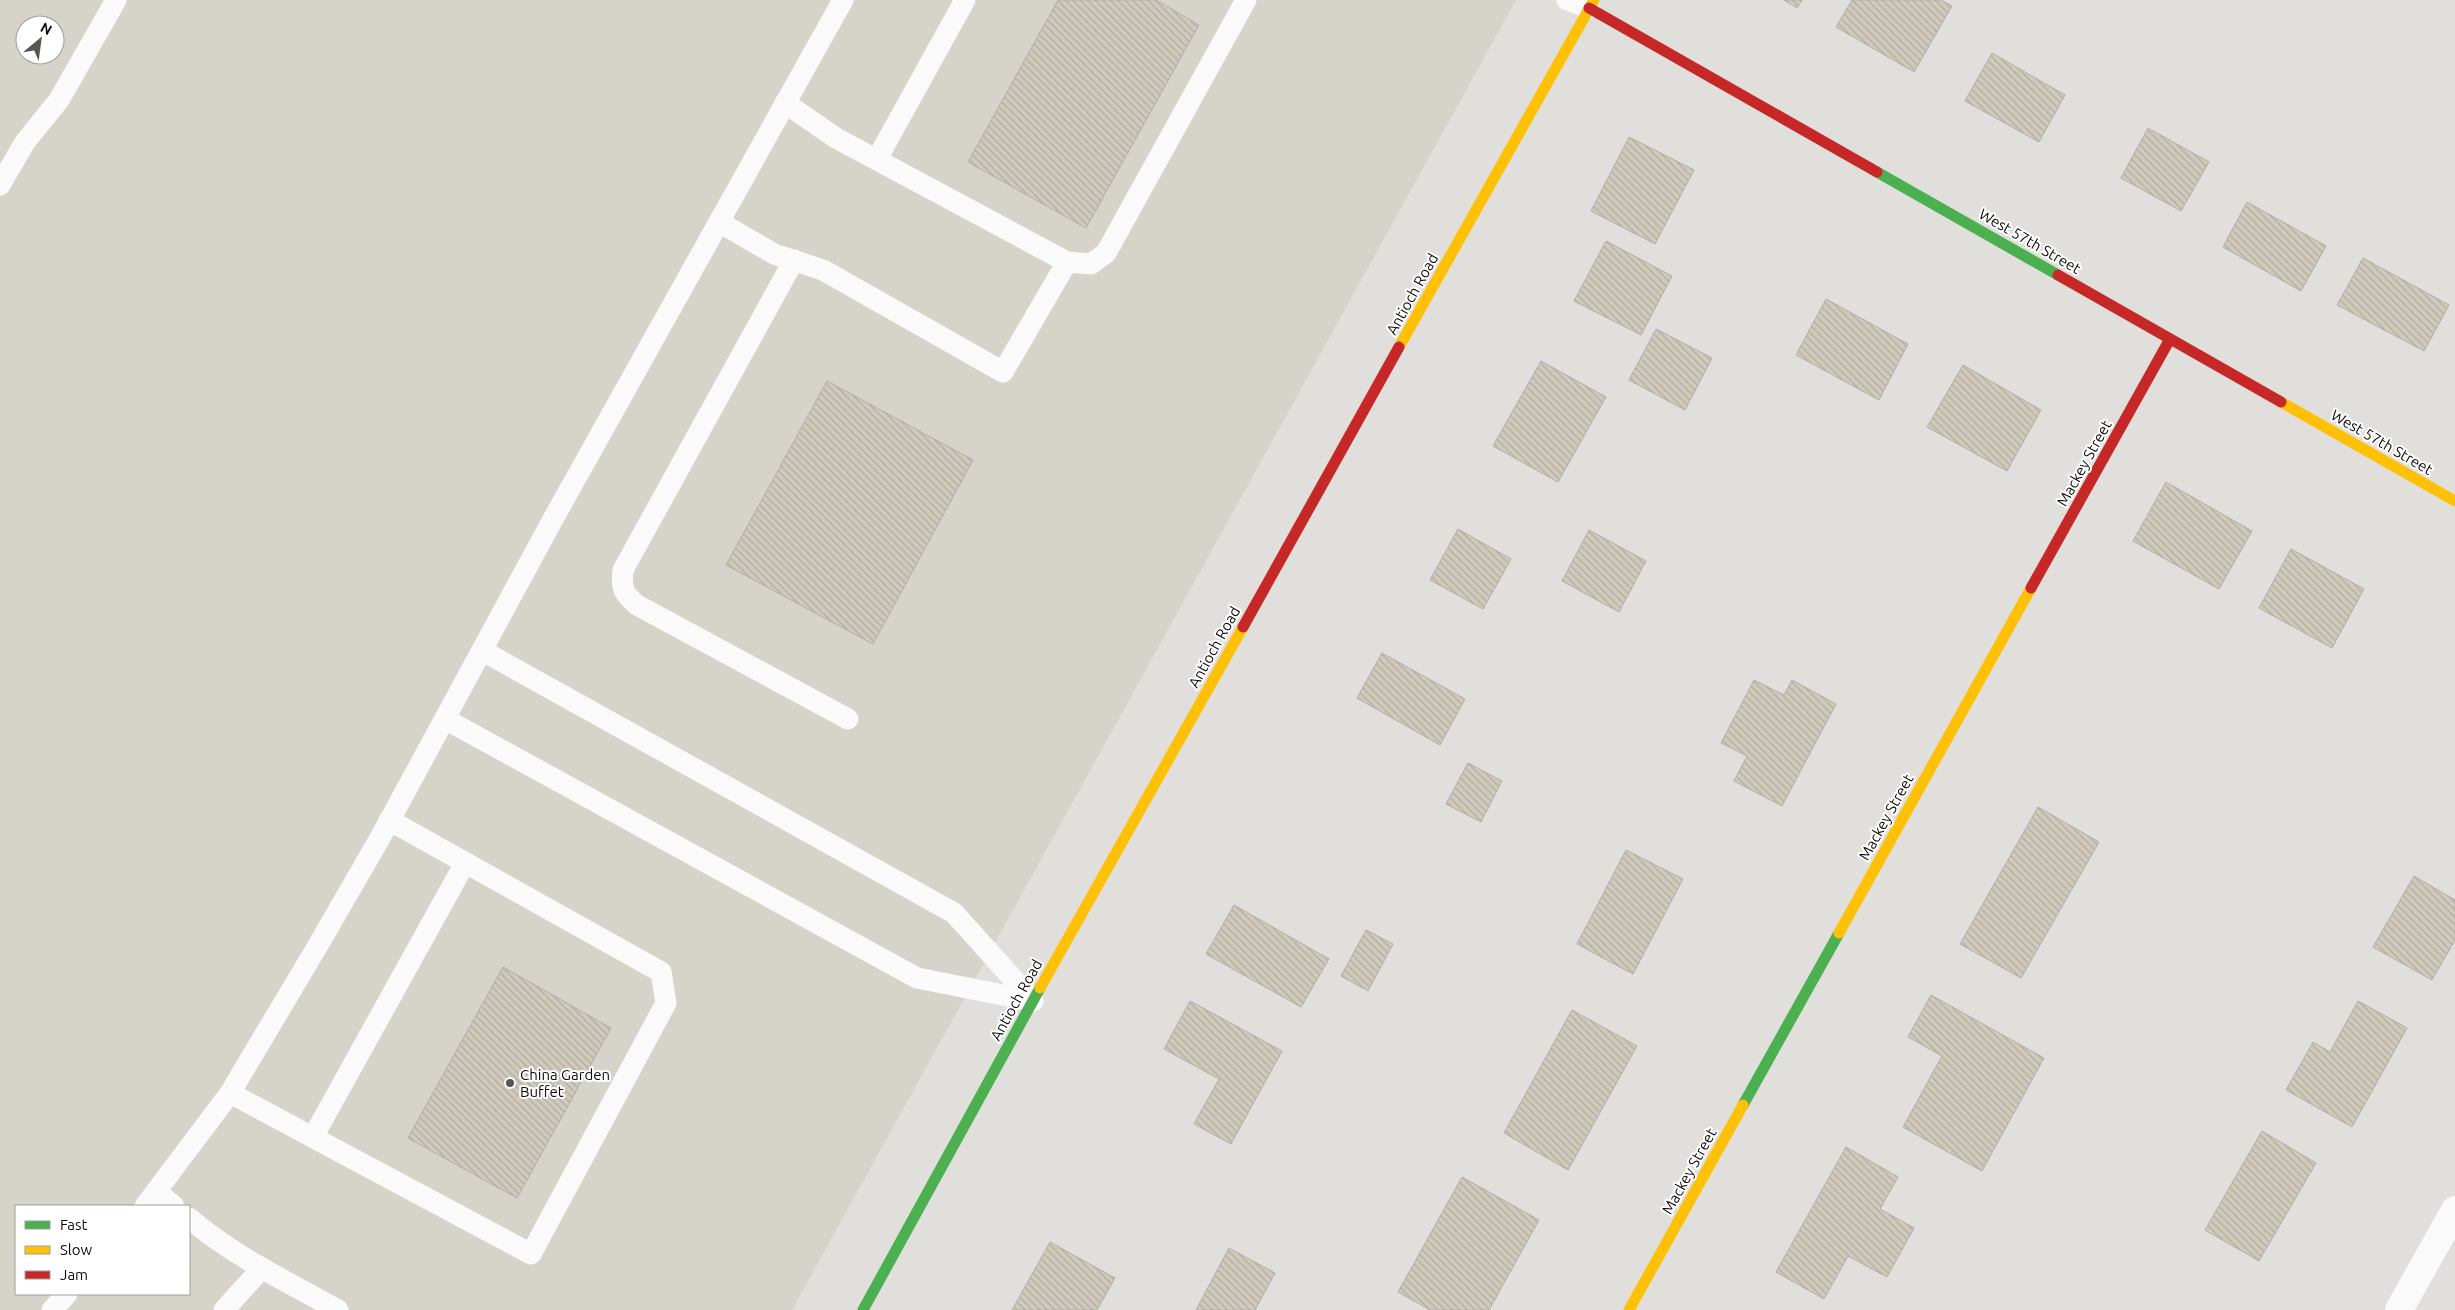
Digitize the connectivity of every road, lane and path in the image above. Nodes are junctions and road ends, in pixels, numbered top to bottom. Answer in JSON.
{"nodes":[{"id":1,"x":116,"y":0,"type":"edge"},
{"id":2,"x":843,"y":0,"type":"edge"},
{"id":3,"x":965,"y":0,"type":"edge"},
{"id":4,"x":1246,"y":0,"type":"edge"},
{"id":5,"x":1566,"y":0,"type":"edge"},
{"id":6,"x":1589,"y":3,"type":"edge"},
{"id":7,"x":785,"y":103,"type":"junction"},
{"id":8,"x":877,"y":159,"type":"junction"},
{"id":9,"x":0,"y":185,"type":"edge"},
{"id":10,"x":719,"y":222,"type":"junction"},
{"id":11,"x":794,"y":260,"type":"junction"},
{"id":12,"x":1067,"y":262,"type":"junction"},
{"id":13,"x":2170,"y":339,"type":"junction"},
{"id":14,"x":2455,"y":501,"type":"edge"},
{"id":15,"x":483,"y":651,"type":"junction"},
{"id":16,"x":445,"y":719,"type":"junction"},
{"id":17,"x":848,"y":719,"type":"dead end"},
{"id":18,"x":389,"y":820,"type":"junction"},
{"id":19,"x":465,"y":863,"type":"junction"},
{"id":20,"x":1033,"y":1001,"type":"junction"},
{"id":21,"x":230,"y":1093,"type":"junction"},
{"id":22,"x":313,"y":1137,"type":"junction"},
{"id":23,"x":151,"y":1199,"type":"edge"},
{"id":24,"x":171,"y":1205,"type":"edge"},
{"id":25,"x":2455,"y":1210,"type":"edge"},
{"id":26,"x":190,"y":1219,"type":"edge"},
{"id":27,"x":262,"y":1268,"type":"junction"},
{"id":28,"x":66,"y":1295,"type":"edge"},
{"id":29,"x":52,"y":1310,"type":"edge"},
{"id":30,"x":224,"y":1310,"type":"edge"},
{"id":31,"x":338,"y":1310,"type":"edge"},
{"id":32,"x":863,"y":1310,"type":"edge"},
{"id":33,"x":1629,"y":1310,"type":"edge"},
{"id":34,"x":2399,"y":1310,"type":"edge"}],
"edges":[{"from":1,"to":9,"type":"lane"},
{"from":2,"to":7,"type":"lane"},
{"from":3,"to":8,"type":"lane"},
{"from":4,"to":12,"type":"lane"},
{"from":5,"to":6,"type":"lane"},
{"from":6,"to":13,"type":"street","name":"West 57th Street"},
{"from":6,"to":20,"type":"street","name":"Antioch Road"},
{"from":7,"to":8,"type":"lane"},
{"from":7,"to":10,"type":"lane"},
{"from":8,"to":12,"type":"lane"},
{"from":10,"to":11,"type":"lane"},
{"from":10,"to":15,"type":"lane"},
{"from":11,"to":12,"type":"lane"},
{"from":11,"to":17,"type":"lane"},
{"from":13,"to":14,"type":"street","name":"West 57th Street"},
{"from":13,"to":33,"type":"street","name":"Mackey Street"},
{"from":15,"to":16,"type":"lane"},
{"from":15,"to":20,"type":"lane"},
{"from":16,"to":18,"type":"lane"},
{"from":16,"to":20,"type":"lane"},
{"from":18,"to":19,"type":"lane"},
{"from":18,"to":21,"type":"lane"},
{"from":19,"to":22,"type":"lane"},
{"from":19,"to":22,"type":"lane"},
{"from":20,"to":32,"type":"street","name":"Antioch Road"},
{"from":21,"to":22,"type":"lane"},
{"from":21,"to":23,"type":"lane"},
{"from":23,"to":24,"type":"lane"},
{"from":25,"to":34,"type":"street"},
{"from":26,"to":27,"type":"lane"},
{"from":27,"to":30,"type":"lane"},
{"from":27,"to":31,"type":"lane"},
{"from":28,"to":29,"type":"lane"}]}
